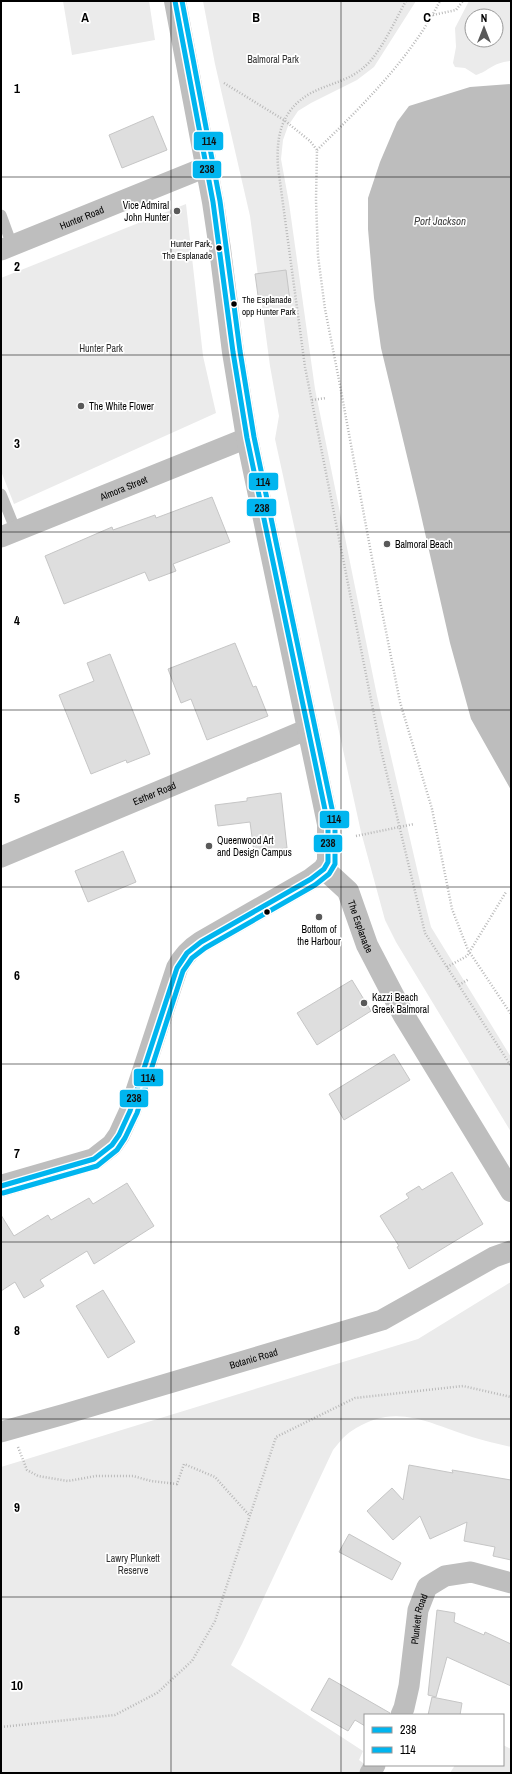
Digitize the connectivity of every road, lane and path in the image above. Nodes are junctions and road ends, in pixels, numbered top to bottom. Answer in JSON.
{"nodes":[{"id":1,"x":175,"y":1,"type":"edge"},
{"id":2,"x":406,"y":1,"type":"edge"},
{"id":3,"x":440,"y":1,"type":"edge"},
{"id":4,"x":463,"y":1,"type":"edge"},
{"id":5,"x":433,"y":15,"type":"junction"},
{"id":6,"x":224,"y":84,"type":"dead end"},
{"id":7,"x":284,"y":120,"type":"junction"},
{"id":8,"x":317,"y":150,"type":"junction"},
{"id":9,"x":206,"y":167,"type":"junction"},
{"id":10,"x":1,"y":215,"type":"edge"},
{"id":11,"x":7,"y":247,"type":"edge"},
{"id":12,"x":326,"y":398,"type":"dead end"},
{"id":13,"x":312,"y":400,"type":"junction"},
{"id":14,"x":247,"y":438,"type":"junction"},
{"id":15,"x":1,"y":494,"type":"edge"},
{"id":16,"x":9,"y":534,"type":"edge"},
{"id":17,"x":308,"y":729,"type":"junction"},
{"id":18,"x":414,"y":824,"type":"dead end"},
{"id":19,"x":401,"y":828,"type":"junction"},
{"id":20,"x":356,"y":836,"type":"dead end"},
{"id":21,"x":1,"y":857,"type":"edge"},
{"id":22,"x":324,"y":869,"type":"junction"},
{"id":23,"x":506,"y":892,"type":"dead end"},
{"id":24,"x":469,"y":952,"type":"junction"},
{"id":25,"x":447,"y":967,"type":"junction"},
{"id":26,"x":469,"y":979,"type":"dead end"},
{"id":27,"x":459,"y":985,"type":"junction"},
{"id":28,"x":511,"y":1014,"type":"edge"},
{"id":29,"x":511,"y":1066,"type":"edge"},
{"id":30,"x":1,"y":1186,"type":"edge"},
{"id":31,"x":511,"y":1191,"type":"edge"},
{"id":32,"x":511,"y":1237,"type":"edge"},
{"id":33,"x":502,"y":1254,"type":"edge"},
{"id":34,"x":511,"y":1397,"type":"edge"},
{"id":35,"x":7,"y":1430,"type":"edge"},
{"id":36,"x":250,"y":1516,"type":"junction"},
{"id":37,"x":511,"y":1583,"type":"edge"},
{"id":38,"x":401,"y":1714,"type":"edge"},
{"id":39,"x":1,"y":1727,"type":"edge"}],
"edges":[{"from":1,"to":9,"type":"street"},
{"from":2,"to":7,"type":"path"},
{"from":3,"to":5,"type":"path"},
{"from":4,"to":5,"type":"path"},
{"from":5,"to":8,"type":"path"},
{"from":6,"to":7,"type":"path"},
{"from":7,"to":8,"type":"path"},
{"from":7,"to":13,"type":"path"},
{"from":8,"to":24,"type":"path"},
{"from":9,"to":11,"type":"street","name":"Hunter Road"},
{"from":9,"to":14,"type":"street"},
{"from":10,"to":11,"type":"lane"},
{"from":12,"to":13,"type":"path"},
{"from":13,"to":19,"type":"path"},
{"from":14,"to":16,"type":"street","name":"Almora Street"},
{"from":14,"to":17,"type":"street"},
{"from":15,"to":16,"type":"lane"},
{"from":17,"to":21,"type":"street","name":"Esther Road"},
{"from":17,"to":22,"type":"street"},
{"from":18,"to":19,"type":"path"},
{"from":19,"to":20,"type":"path"},
{"from":19,"to":25,"type":"path"},
{"from":22,"to":30,"type":"street"},
{"from":22,"to":31,"type":"street","name":"The Esplanade"},
{"from":23,"to":24,"type":"path"},
{"from":24,"to":25,"type":"path"},
{"from":24,"to":28,"type":"path"},
{"from":25,"to":27,"type":"path"},
{"from":26,"to":27,"type":"path"},
{"from":27,"to":29,"type":"path"},
{"from":32,"to":33,"type":"street","name":"Botanic Road"},
{"from":33,"to":35,"type":"street","name":"Botanic Road"},
{"from":34,"to":36,"type":"path"},
{"from":35,"to":36,"type":"path"},
{"from":36,"to":39,"type":"path"},
{"from":37,"to":38,"type":"street","name":"Plunkett Road"}]}
